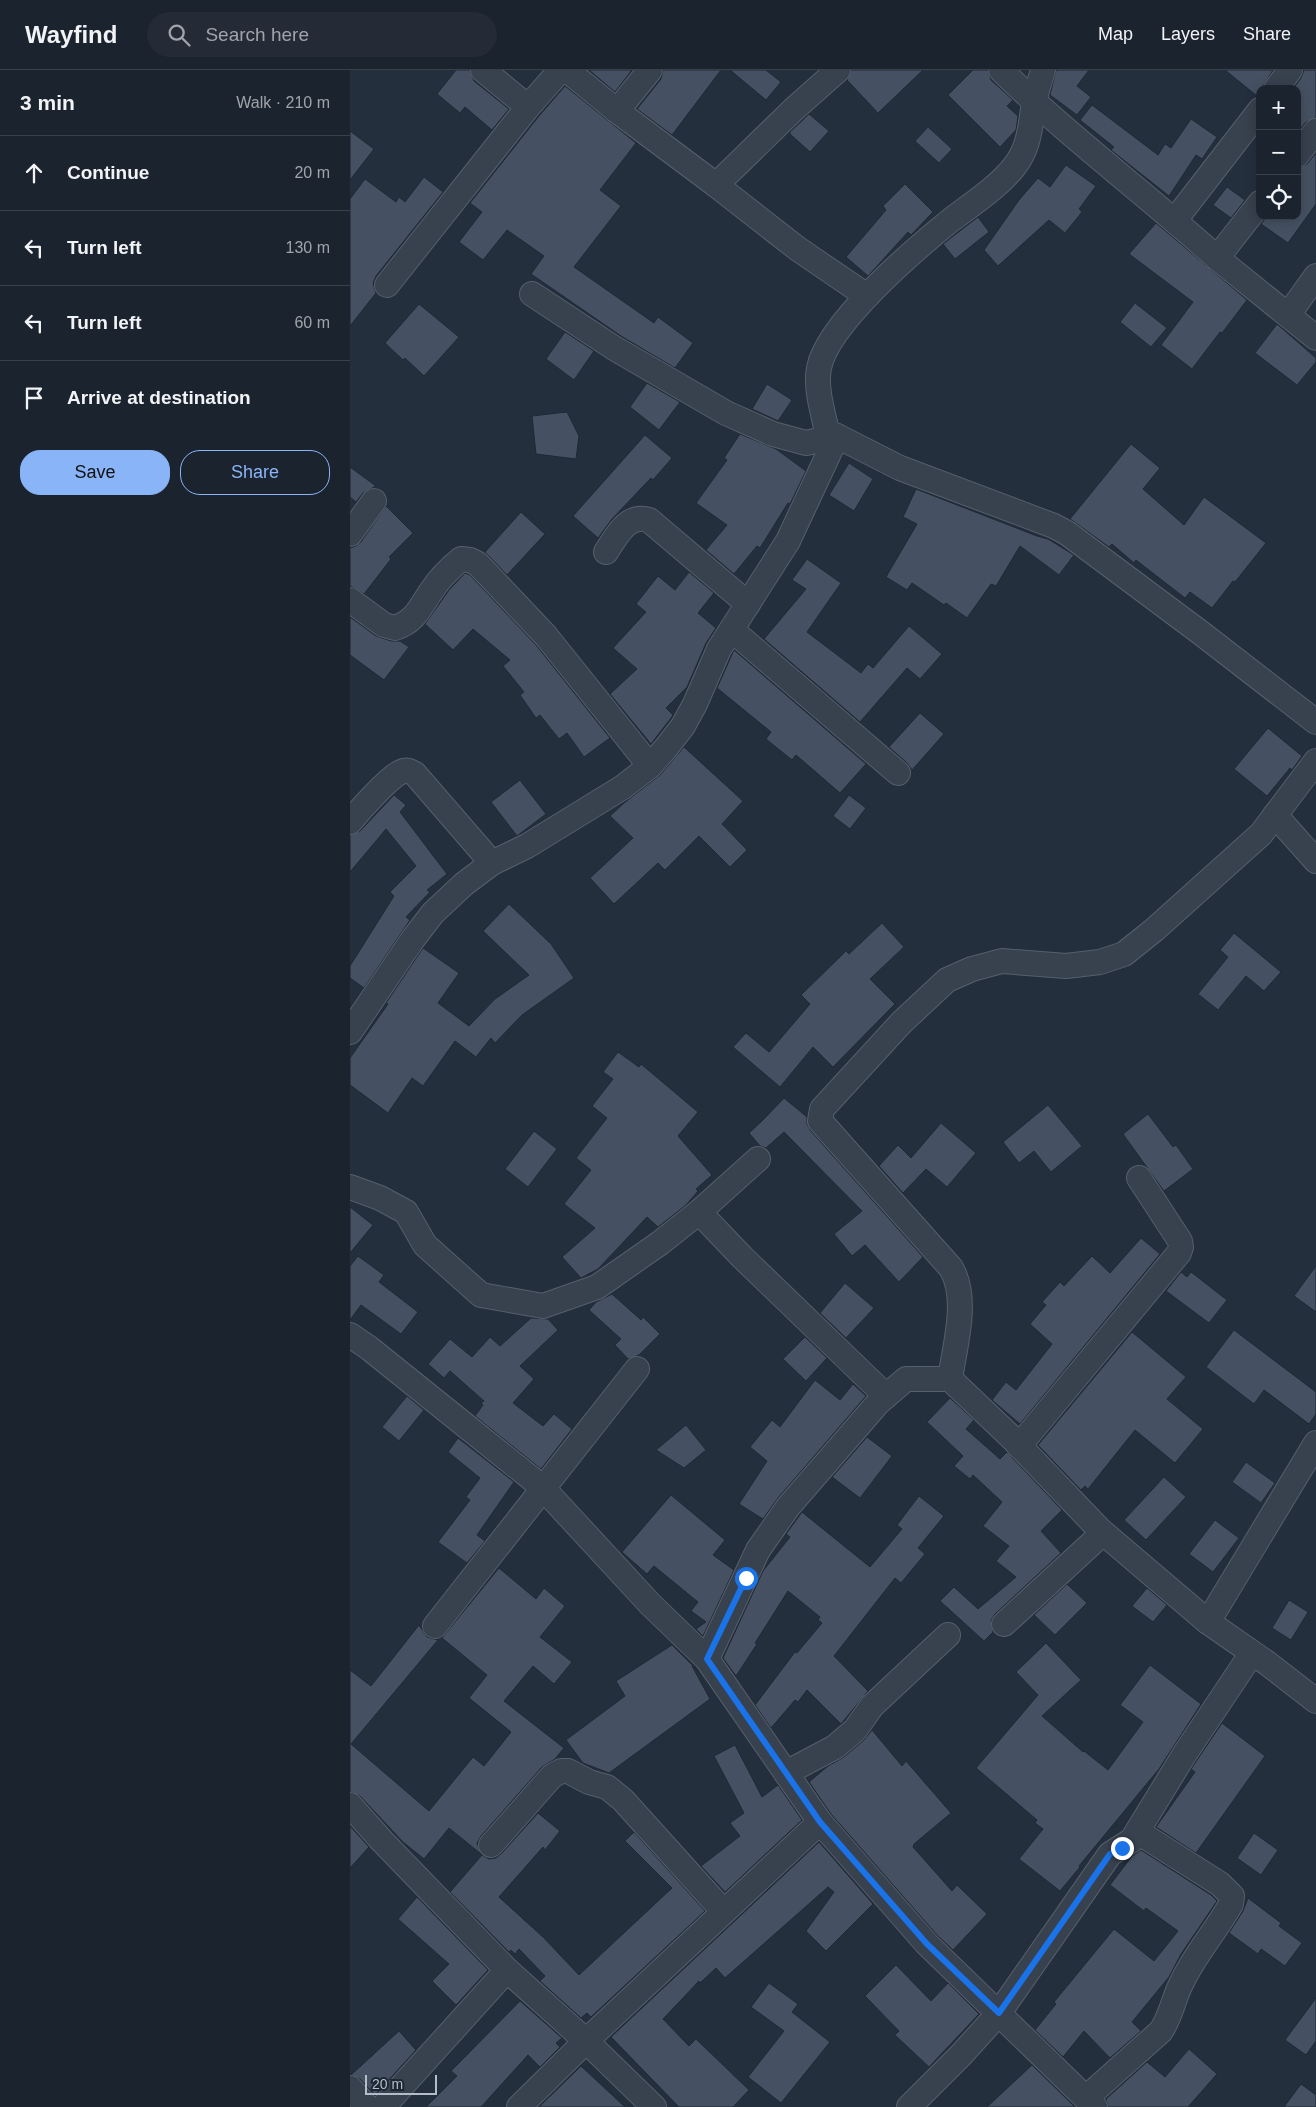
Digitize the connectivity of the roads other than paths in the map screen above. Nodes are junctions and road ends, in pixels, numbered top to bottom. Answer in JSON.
{"nodes":[{"id":1,"x":650,"y":70,"type":"edge"},
{"id":2,"x":838,"y":70,"type":"edge"},
{"id":3,"x":1001,"y":70,"type":"edge"},
{"id":4,"x":1043,"y":70,"type":"edge"},
{"id":5,"x":1290,"y":70,"type":"edge"},
{"id":6,"x":488,"y":71,"type":"edge"},
{"id":7,"x":1279,"y":85,"type":"edge"},
{"id":8,"x":1034,"y":103,"type":"junction"},
{"id":9,"x":528,"y":107,"type":"junction"},
{"id":10,"x":617,"y":111,"type":"junction"},
{"id":11,"x":1256,"y":115,"type":"edge"},
{"id":12,"x":1316,"y":131,"type":"edge"},
{"id":13,"x":1301,"y":150,"type":"edge"},
{"id":14,"x":716,"y":185,"type":"junction"},
{"id":15,"x":1256,"y":208,"type":"edge"},
{"id":16,"x":1175,"y":220,"type":"junction"},
{"id":17,"x":1217,"y":258,"type":"junction"},
{"id":18,"x":1316,"y":276,"type":"edge"},
{"id":19,"x":387,"y":285,"type":"dead end"},
{"id":20,"x":532,"y":294,"type":"dead end"},
{"id":21,"x":867,"y":296,"type":"junction"},
{"id":22,"x":1288,"y":315,"type":"junction"},
{"id":23,"x":1316,"y":338,"type":"edge"},
{"id":24,"x":837,"y":436,"type":"junction"},
{"id":25,"x":374,"y":501,"type":"dead end"},
{"id":26,"x":350,"y":534,"type":"edge"},
{"id":27,"x":606,"y":552,"type":"dead end"},
{"id":28,"x":350,"y":600,"type":"edge"},
{"id":29,"x":748,"y":604,"type":"junction"},
{"id":30,"x":732,"y":630,"type":"junction"},
{"id":31,"x":1316,"y":722,"type":"edge"},
{"id":32,"x":1316,"y":761,"type":"edge"},
{"id":33,"x":650,"y":766,"type":"junction"},
{"id":34,"x":898,"y":773,"type":"dead end"},
{"id":35,"x":1275,"y":815,"type":"junction"},
{"id":36,"x":350,"y":822,"type":"edge"},
{"id":37,"x":1316,"y":861,"type":"edge"},
{"id":38,"x":492,"y":863,"type":"junction"},
{"id":39,"x":350,"y":1032,"type":"edge"},
{"id":40,"x":758,"y":1159,"type":"dead end"},
{"id":41,"x":1139,"y":1178,"type":"dead end"},
{"id":42,"x":350,"y":1187,"type":"edge"},
{"id":43,"x":699,"y":1212,"type":"junction"},
{"id":44,"x":350,"y":1335,"type":"edge"},
{"id":45,"x":636,"y":1369,"type":"dead end"},
{"id":46,"x":950,"y":1379,"type":"junction"},
{"id":47,"x":886,"y":1396,"type":"junction"},
{"id":48,"x":1316,"y":1443,"type":"edge"},
{"id":49,"x":1019,"y":1446,"type":"junction"},
{"id":50,"x":542,"y":1487,"type":"junction"},
{"id":51,"x":1104,"y":1533,"type":"junction"},
{"id":52,"x":1208,"y":1622,"type":"junction"},
{"id":53,"x":1004,"y":1624,"type":"dead end"},
{"id":54,"x":435,"y":1626,"type":"dead end"},
{"id":55,"x":948,"y":1634,"type":"dead end"},
{"id":56,"x":1252,"y":1653,"type":"junction"},
{"id":57,"x":707,"y":1659,"type":"junction"},
{"id":58,"x":1316,"y":1702,"type":"edge"},
{"id":59,"x":786,"y":1773,"type":"junction"},
{"id":60,"x":351,"y":1809,"type":"edge"},
{"id":61,"x":820,"y":1822,"type":"junction"},
{"id":62,"x":1138,"y":1832,"type":"junction"},
{"id":63,"x":491,"y":1845,"type":"dead end"},
{"id":64,"x":723,"y":1911,"type":"junction"},
{"id":65,"x":507,"y":1970,"type":"junction"},
{"id":66,"x":999,"y":2013,"type":"junction"},
{"id":67,"x":586,"y":2041,"type":"junction"},
{"id":68,"x":350,"y":2088,"type":"edge"},
{"id":69,"x":1091,"y":2103,"type":"edge"},
{"id":70,"x":367,"y":2107,"type":"edge"},
{"id":71,"x":383,"y":2107,"type":"edge"},
{"id":72,"x":518,"y":2107,"type":"edge"},
{"id":73,"x":654,"y":2107,"type":"edge"},
{"id":74,"x":909,"y":2107,"type":"edge"}],
"edges":[{"from":1,"to":10,"type":"street"},
{"from":2,"to":14,"type":"street"},
{"from":3,"to":8,"type":"street"},
{"from":4,"to":8,"type":"street"},
{"from":5,"to":7,"type":"street"},
{"from":6,"to":9,"type":"street"},
{"from":8,"to":16,"type":"street"},
{"from":8,"to":21,"type":"street"},
{"from":9,"to":10,"type":"street"},
{"from":9,"to":19,"type":"street"},
{"from":10,"to":14,"type":"street"},
{"from":11,"to":16,"type":"street"},
{"from":12,"to":13,"type":"street"},
{"from":14,"to":21,"type":"street"},
{"from":15,"to":17,"type":"street"},
{"from":16,"to":17,"type":"street"},
{"from":17,"to":22,"type":"street"},
{"from":18,"to":22,"type":"street"},
{"from":20,"to":24,"type":"street"},
{"from":21,"to":24,"type":"street"},
{"from":22,"to":23,"type":"street"},
{"from":24,"to":29,"type":"street"},
{"from":24,"to":31,"type":"street"},
{"from":25,"to":26,"type":"street"},
{"from":27,"to":29,"type":"street"},
{"from":28,"to":33,"type":"street"},
{"from":29,"to":30,"type":"street"},
{"from":30,"to":33,"type":"street"},
{"from":30,"to":34,"type":"street"},
{"from":32,"to":35,"type":"street"},
{"from":33,"to":38,"type":"street"},
{"from":35,"to":37,"type":"street"},
{"from":35,"to":46,"type":"street"},
{"from":36,"to":38,"type":"street"},
{"from":38,"to":39,"type":"street"},
{"from":40,"to":43,"type":"street"},
{"from":41,"to":49,"type":"street"},
{"from":42,"to":43,"type":"street"},
{"from":43,"to":47,"type":"street"},
{"from":44,"to":50,"type":"street"},
{"from":45,"to":50,"type":"street"},
{"from":46,"to":47,"type":"street"},
{"from":46,"to":49,"type":"street"},
{"from":47,"to":57,"type":"street"},
{"from":48,"to":52,"type":"street"},
{"from":49,"to":51,"type":"street"},
{"from":50,"to":54,"type":"street"},
{"from":50,"to":57,"type":"street"},
{"from":51,"to":52,"type":"street"},
{"from":51,"to":53,"type":"street"},
{"from":52,"to":56,"type":"street"},
{"from":55,"to":59,"type":"street"},
{"from":56,"to":58,"type":"street"},
{"from":56,"to":62,"type":"street"},
{"from":57,"to":59,"type":"street"},
{"from":59,"to":61,"type":"street"},
{"from":60,"to":65,"type":"street"},
{"from":61,"to":64,"type":"street"},
{"from":61,"to":66,"type":"street"},
{"from":62,"to":66,"type":"street"},
{"from":62,"to":69,"type":"street"},
{"from":63,"to":64,"type":"street"},
{"from":64,"to":67,"type":"street"},
{"from":65,"to":67,"type":"street"},
{"from":65,"to":71,"type":"street"},
{"from":66,"to":69,"type":"street"},
{"from":66,"to":74,"type":"street"},
{"from":67,"to":72,"type":"street"},
{"from":67,"to":73,"type":"street"},
{"from":68,"to":70,"type":"street"}]}
